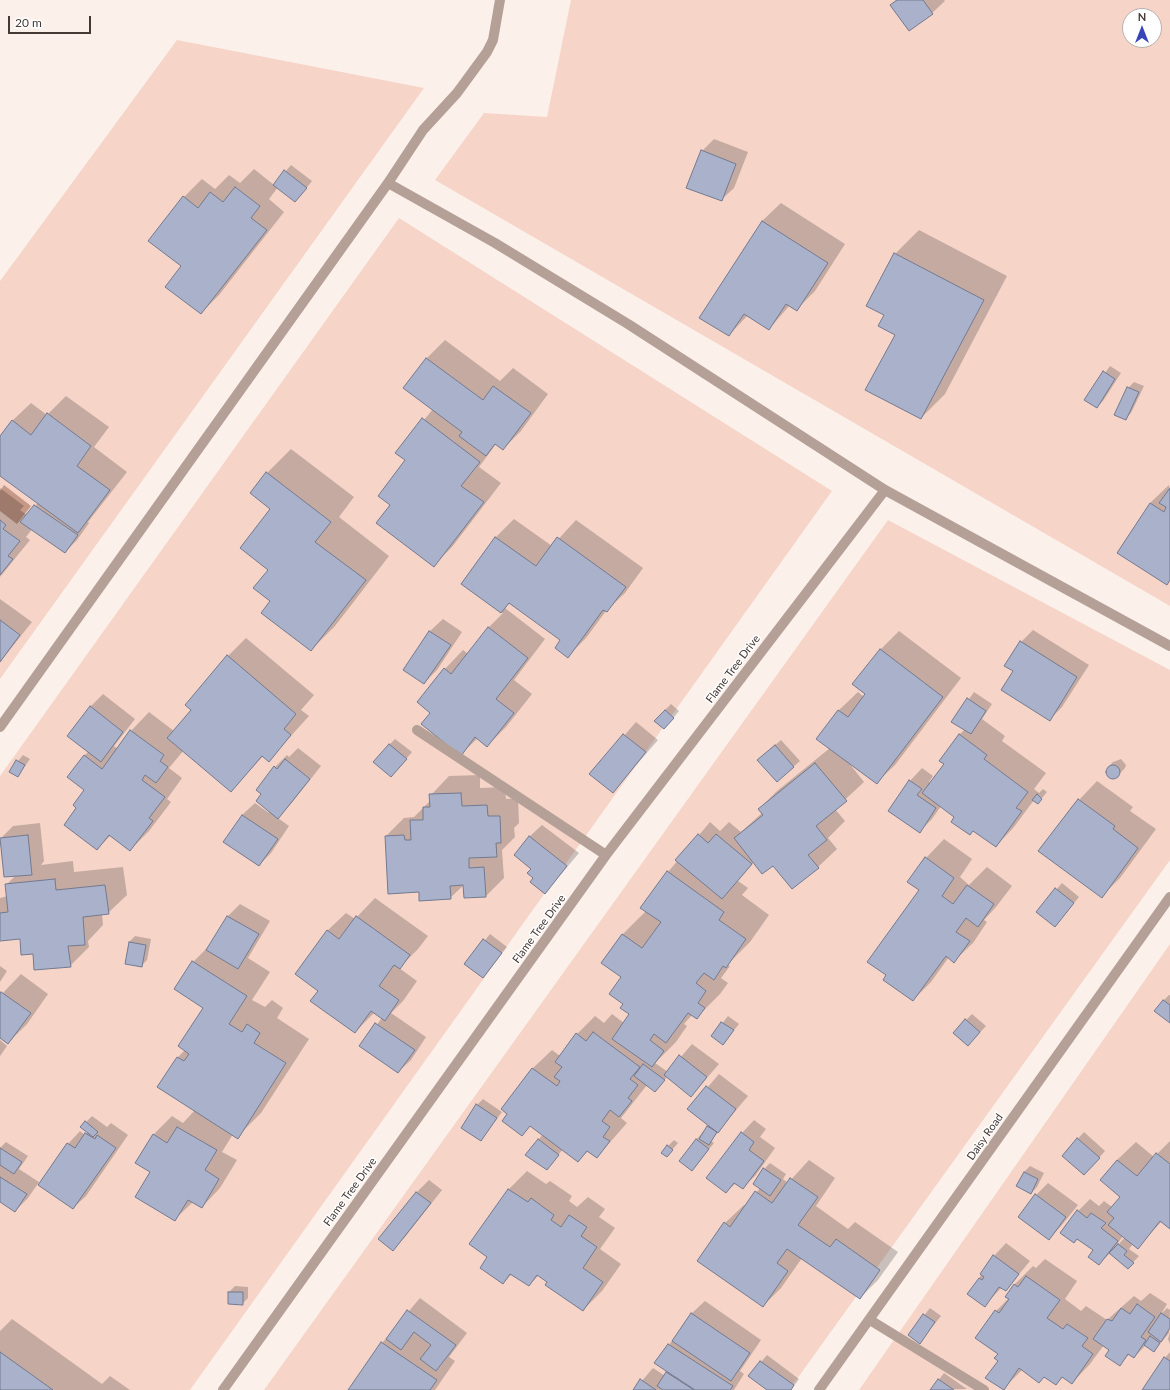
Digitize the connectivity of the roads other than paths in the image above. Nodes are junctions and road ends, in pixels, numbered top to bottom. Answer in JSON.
{"nodes":[{"id":1,"x":500,"y":0,"type":"edge"},
{"id":2,"x":388,"y":182,"type":"junction"},
{"id":3,"x":885,"y":490,"type":"junction"},
{"id":4,"x":1170,"y":646,"type":"edge"},
{"id":5,"x":0,"y":727,"type":"edge"},
{"id":6,"x":417,"y":730,"type":"dead end"},
{"id":7,"x":606,"y":855,"type":"junction"},
{"id":8,"x":1170,"y":897,"type":"edge"},
{"id":9,"x":870,"y":1320,"type":"junction"},
{"id":10,"x":223,"y":1390,"type":"edge"},
{"id":11,"x":819,"y":1390,"type":"edge"},
{"id":12,"x":984,"y":1390,"type":"edge"}],
"edges":[{"from":1,"to":2,"type":"street"},
{"from":2,"to":3,"type":"street"},
{"from":2,"to":5,"type":"street"},
{"from":3,"to":4,"type":"street"},
{"from":3,"to":7,"type":"street","name":"Flame Tree Drive"},
{"from":6,"to":7,"type":"street"},
{"from":7,"to":10,"type":"street","name":"Flame Tree Drive"},
{"from":8,"to":9,"type":"street","name":"Daisy Road"},
{"from":9,"to":11,"type":"street","name":"Daisy Road"},
{"from":9,"to":12,"type":"street"}]}
